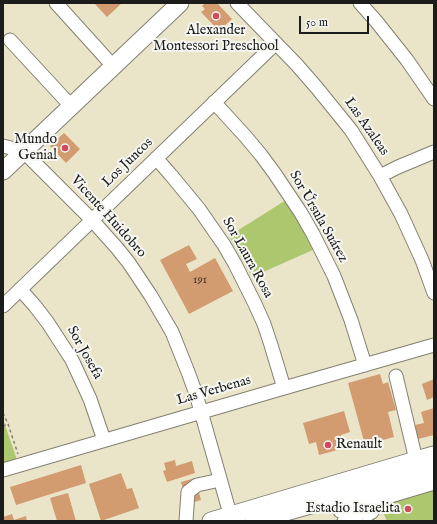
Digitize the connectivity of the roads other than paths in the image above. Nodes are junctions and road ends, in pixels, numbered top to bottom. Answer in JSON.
{"nodes":[{"id":1,"x":56,"y":3,"type":"edge"},
{"id":2,"x":180,"y":3,"type":"edge"},
{"id":3,"x":237,"y":3,"type":"edge"},
{"id":4,"x":360,"y":3,"type":"edge"},
{"id":5,"x":10,"y":40,"type":"dead end"},
{"id":6,"x":276,"y":43,"type":"junction"},
{"id":7,"x":113,"y":66,"type":"junction"},
{"id":8,"x":434,"y":99,"type":"edge"},
{"id":9,"x":214,"y":102,"type":"junction"},
{"id":10,"x":71,"y":106,"type":"junction"},
{"id":11,"x":3,"y":146,"type":"edge"},
{"id":12,"x":23,"y":151,"type":"junction"},
{"id":13,"x":434,"y":152,"type":"edge"},
{"id":14,"x":156,"y":158,"type":"junction"},
{"id":15,"x":3,"y":171,"type":"edge"},
{"id":16,"x":380,"y":176,"type":"junction"},
{"id":17,"x":92,"y":220,"type":"junction"},
{"id":18,"x":20,"y":289,"type":"junction"},
{"id":19,"x":434,"y":293,"type":"edge"},
{"id":20,"x":3,"y":306,"type":"edge"},
{"id":21,"x":434,"y":345,"type":"edge"},
{"id":22,"x":365,"y":365,"type":"junction"},
{"id":23,"x":396,"y":376,"type":"dead end"},
{"id":24,"x":284,"y":388,"type":"junction"},
{"id":25,"x":201,"y":412,"type":"junction"},
{"id":26,"x":104,"y":440,"type":"junction"},
{"id":27,"x":434,"y":455,"type":"edge"},
{"id":28,"x":416,"y":460,"type":"junction"},
{"id":29,"x":3,"y":470,"type":"edge"},
{"id":30,"x":434,"y":470,"type":"edge"},
{"id":31,"x":220,"y":480,"type":"junction"},
{"id":32,"x":434,"y":484,"type":"edge"},
{"id":33,"x":357,"y":508,"type":"edge"},
{"id":34,"x":231,"y":518,"type":"edge"},
{"id":35,"x":186,"y":521,"type":"edge"},
{"id":36,"x":211,"y":521,"type":"edge"},
{"id":37,"x":254,"y":521,"type":"edge"}],
"edges":[{"from":1,"to":7,"type":"street"},
{"from":2,"to":7,"type":"main road"},
{"from":3,"to":6,"type":"street","name":"Las Azaleas"},
{"from":4,"to":8,"type":"street"},
{"from":5,"to":10,"type":"street"},
{"from":6,"to":9,"type":"street","name":"Los Juncos"},
{"from":6,"to":16,"type":"street","name":"Las Azaleas"},
{"from":7,"to":10,"type":"main road"},
{"from":9,"to":14,"type":"street","name":"Los Juncos"},
{"from":9,"to":22,"type":"street","name":"Sor Úrsula Suárez"},
{"from":10,"to":12,"type":"main road"},
{"from":11,"to":12,"type":"street"},
{"from":12,"to":15,"type":"main road"},
{"from":12,"to":17,"type":"street","name":"Vicente Huidobro"},
{"from":13,"to":16,"type":"street"},
{"from":14,"to":17,"type":"street","name":"Los Juncos"},
{"from":14,"to":24,"type":"street","name":"Sor Laura Rosa"},
{"from":16,"to":19,"type":"street","name":"Las Azaleas"},
{"from":17,"to":18,"type":"street","name":"Los Juncos"},
{"from":17,"to":25,"type":"street","name":"Vicente Huidobro"},
{"from":18,"to":20,"type":"street","name":"Los Juncos"},
{"from":18,"to":26,"type":"street","name":"Sor Josefa"},
{"from":21,"to":22,"type":"street","name":"Las Verbenas"},
{"from":22,"to":24,"type":"street","name":"Las Verbenas"},
{"from":23,"to":28,"type":"street"},
{"from":24,"to":25,"type":"street","name":"Las Verbenas"},
{"from":25,"to":26,"type":"street","name":"Las Verbenas"},
{"from":25,"to":31,"type":"street","name":"Vicente Huidobro"},
{"from":26,"to":29,"type":"street","name":"Las Verbenas"},
{"from":27,"to":28,"type":"main road"},
{"from":28,"to":34,"type":"main road"},
{"from":30,"to":33,"type":"main road"},
{"from":31,"to":34,"type":"street","name":"Vicente Huidobro"},
{"from":31,"to":35,"type":"street"},
{"from":32,"to":33,"type":"street"},
{"from":33,"to":37,"type":"main road"},
{"from":34,"to":36,"type":"main road"}]}
